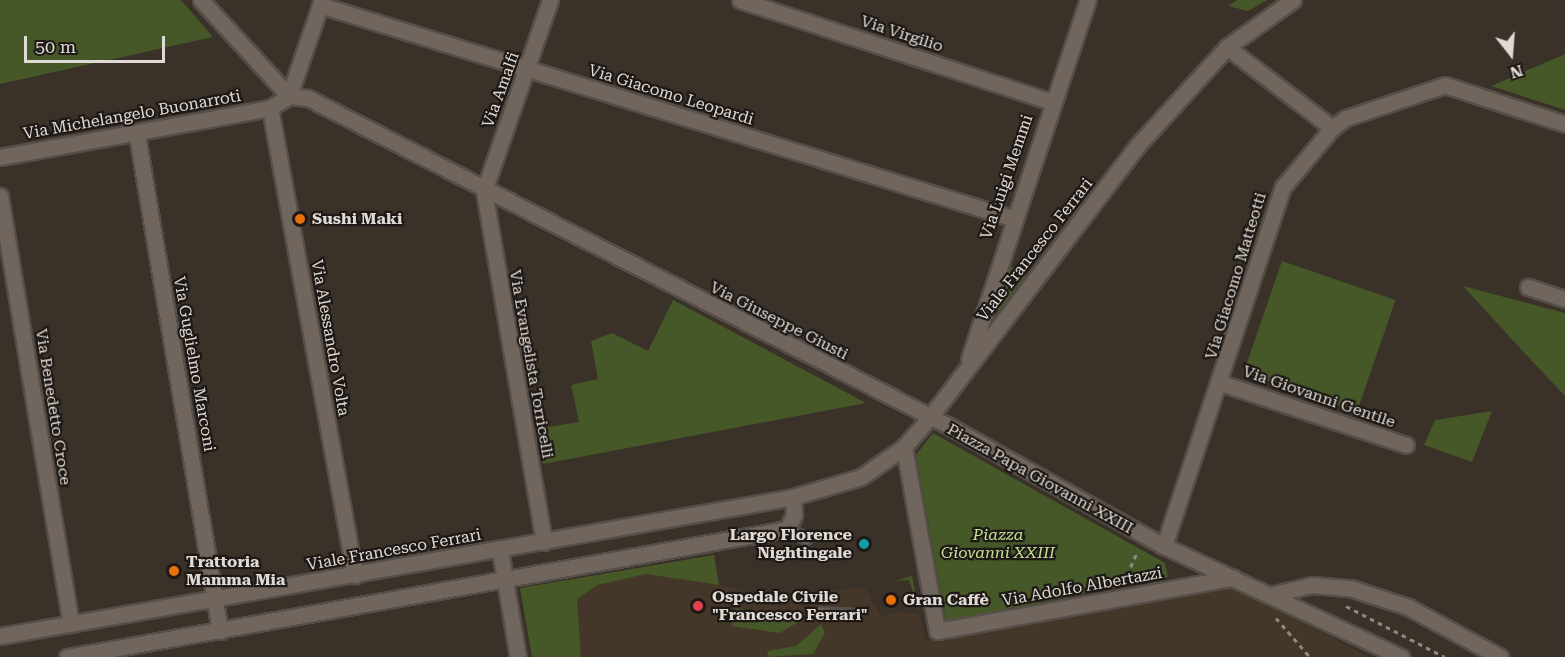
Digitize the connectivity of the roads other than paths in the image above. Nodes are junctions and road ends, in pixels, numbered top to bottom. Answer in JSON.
{"nodes":[{"id":1,"x":201,"y":0,"type":"edge"},
{"id":2,"x":550,"y":0,"type":"edge"},
{"id":3,"x":740,"y":0,"type":"edge"},
{"id":4,"x":1088,"y":0,"type":"edge"},
{"id":5,"x":1293,"y":0,"type":"edge"},
{"id":6,"x":321,"y":2,"type":"edge"},
{"id":7,"x":1227,"y":47,"type":"junction"},
{"id":8,"x":528,"y":70,"type":"junction"},
{"id":9,"x":289,"y":96,"type":"junction"},
{"id":10,"x":1052,"y":102,"type":"junction"},
{"id":11,"x":270,"y":108,"type":"junction"},
{"id":12,"x":1565,"y":124,"type":"edge"},
{"id":13,"x":1332,"y":128,"type":"junction"},
{"id":14,"x":136,"y":135,"type":"junction"},
{"id":15,"x":0,"y":157,"type":"edge"},
{"id":16,"x":484,"y":191,"type":"junction"},
{"id":17,"x":0,"y":196,"type":"edge"},
{"id":18,"x":1012,"y":218,"type":"junction"},
{"id":19,"x":1528,"y":287,"type":"dead end"},
{"id":20,"x":1565,"y":299,"type":"edge"},
{"id":21,"x":966,"y":368,"type":"junction"},
{"id":22,"x":1221,"y":383,"type":"junction"},
{"id":23,"x":930,"y":417,"type":"junction"},
{"id":24,"x":1406,"y":445,"type":"dead end"},
{"id":25,"x":904,"y":447,"type":"junction"},
{"id":26,"x":793,"y":497,"type":"junction"},
{"id":27,"x":787,"y":529,"type":"junction"},
{"id":28,"x":807,"y":539,"type":"dead end"},
{"id":29,"x":543,"y":542,"type":"junction"},
{"id":30,"x":1164,"y":546,"type":"junction"},
{"id":31,"x":500,"y":550,"type":"junction"},
{"id":32,"x":355,"y":575,"type":"junction"},
{"id":33,"x":1233,"y":578,"type":"junction"},
{"id":34,"x":506,"y":582,"type":"junction"},
{"id":35,"x":1270,"y":595,"type":"junction"},
{"id":36,"x":215,"y":599,"type":"junction"},
{"id":37,"x":818,"y":613,"type":"dead end"},
{"id":38,"x":856,"y":615,"type":"dead end"},
{"id":39,"x":71,"y":624,"type":"junction"},
{"id":40,"x":220,"y":631,"type":"junction"},
{"id":41,"x":0,"y":636,"type":"edge"},
{"id":42,"x":67,"y":657,"type":"edge"},
{"id":43,"x":518,"y":657,"type":"edge"},
{"id":44,"x":1401,"y":657,"type":"edge"},
{"id":45,"x":1500,"y":657,"type":"edge"}],
"edges":[{"from":1,"to":9,"type":"street"},
{"from":2,"to":8,"type":"street","name":"Via Amalfi"},
{"from":3,"to":10,"type":"street","name":"Via Virgilio"},
{"from":4,"to":10,"type":"street","name":"Via Luigi Memmi"},
{"from":5,"to":7,"type":"street","name":"Viale Francesco Ferrari"},
{"from":6,"to":8,"type":"street","name":"Via Giacomo Leopardi"},
{"from":6,"to":9,"type":"street"},
{"from":7,"to":13,"type":"street"},
{"from":7,"to":21,"type":"street","name":"Viale Francesco Ferrari"},
{"from":8,"to":16,"type":"street","name":"Via Amalfi"},
{"from":8,"to":18,"type":"street","name":"Via Giacomo Leopardi"},
{"from":9,"to":11,"type":"street"},
{"from":9,"to":16,"type":"street","name":"Via Giuseppe Giusti"},
{"from":10,"to":18,"type":"street","name":"Via Luigi Memmi"},
{"from":11,"to":14,"type":"street","name":"Via Michelangelo Buonarroti"},
{"from":11,"to":32,"type":"street","name":"Via Alessandro Volta"},
{"from":12,"to":13,"type":"street","name":"Via Giacomo Matteotti"},
{"from":13,"to":22,"type":"street","name":"Via Giacomo Matteotti"},
{"from":14,"to":15,"type":"street","name":"Via Michelangelo Buonarroti"},
{"from":14,"to":36,"type":"street","name":"Via Guglielmo Marconi"},
{"from":16,"to":23,"type":"street","name":"Via Giuseppe Giusti"},
{"from":16,"to":29,"type":"street","name":"Via Evangelista Torricelli"},
{"from":17,"to":39,"type":"street","name":"Via Benedetto Croce"},
{"from":18,"to":21,"type":"street","name":"Via Luigi Memmi"},
{"from":19,"to":20,"type":"street"},
{"from":21,"to":23,"type":"street","name":"Viale Francesco Ferrari"},
{"from":22,"to":24,"type":"street","name":"Via Giovanni Gentile"},
{"from":22,"to":30,"type":"street","name":"Via Giacomo Matteotti"},
{"from":23,"to":25,"type":"street","name":"Viale Francesco Ferrari"},
{"from":23,"to":30,"type":"street","name":"Via Giuseppe Giusti"},
{"from":25,"to":26,"type":"street","name":"Viale Francesco Ferrari"},
{"from":25,"to":33,"type":"street","name":"Via Adolfo Albertazzi"},
{"from":26,"to":27,"type":"street"},
{"from":26,"to":29,"type":"street","name":"Viale Francesco Ferrari"},
{"from":27,"to":28,"type":"lane"},
{"from":27,"to":34,"type":"street"},
{"from":29,"to":31,"type":"street","name":"Viale Francesco Ferrari"},
{"from":30,"to":33,"type":"street","name":"Via Giuseppe Giusti"},
{"from":31,"to":32,"type":"street","name":"Viale Francesco Ferrari"},
{"from":31,"to":34,"type":"street"},
{"from":32,"to":36,"type":"street","name":"Viale Francesco Ferrari"},
{"from":33,"to":35,"type":"street","name":"Via Giuseppe Giusti"},
{"from":34,"to":40,"type":"street"},
{"from":34,"to":43,"type":"street"},
{"from":35,"to":44,"type":"street","name":"Via Giuseppe Giusti"},
{"from":35,"to":45,"type":"street"},
{"from":36,"to":39,"type":"street","name":"Viale Francesco Ferrari"},
{"from":36,"to":40,"type":"street","name":"Via Guglielmo Marconi"},
{"from":37,"to":38,"type":"lane"},
{"from":39,"to":41,"type":"street","name":"Viale Francesco Ferrari"},
{"from":40,"to":42,"type":"street"}]}
